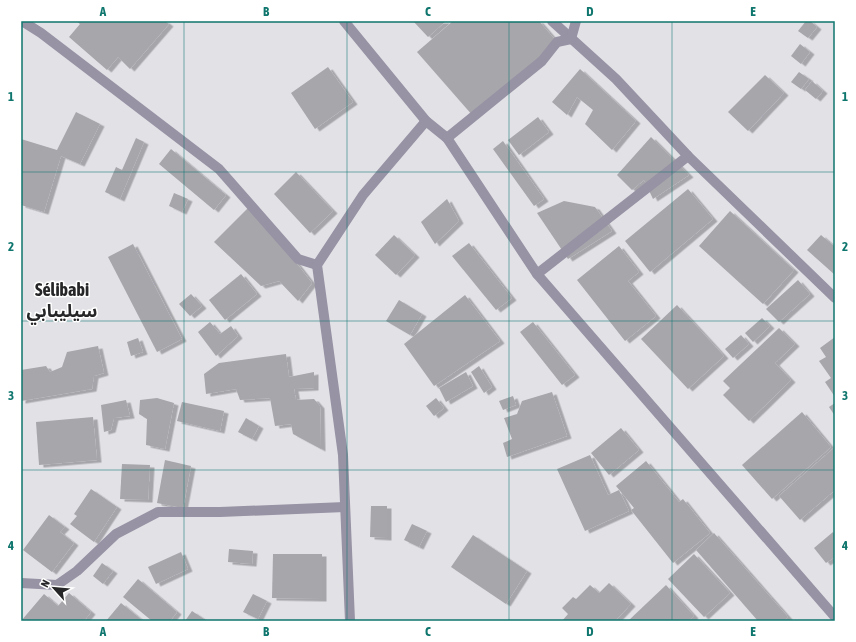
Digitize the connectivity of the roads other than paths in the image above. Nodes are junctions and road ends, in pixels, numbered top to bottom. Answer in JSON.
{"nodes":[{"id":1,"x":22,"y":21,"type":"edge"},
{"id":2,"x":344,"y":21,"type":"edge"},
{"id":3,"x":552,"y":21,"type":"edge"},
{"id":4,"x":576,"y":21,"type":"edge"},
{"id":5,"x":571,"y":39,"type":"junction"},
{"id":6,"x":426,"y":122,"type":"junction"},
{"id":7,"x":447,"y":138,"type":"junction"},
{"id":8,"x":688,"y":156,"type":"junction"},
{"id":9,"x":317,"y":265,"type":"junction"},
{"id":10,"x":537,"y":274,"type":"junction"},
{"id":11,"x":835,"y":298,"type":"edge"},
{"id":12,"x":345,"y":507,"type":"junction"},
{"id":13,"x":21,"y":583,"type":"edge"},
{"id":14,"x":835,"y":617,"type":"edge"},
{"id":15,"x":350,"y":621,"type":"edge"}],
"edges":[{"from":1,"to":9,"type":"street"},
{"from":2,"to":6,"type":"street"},
{"from":3,"to":5,"type":"street"},
{"from":4,"to":5,"type":"street"},
{"from":5,"to":7,"type":"street"},
{"from":5,"to":8,"type":"street"},
{"from":6,"to":7,"type":"street"},
{"from":6,"to":9,"type":"street"},
{"from":7,"to":10,"type":"street"},
{"from":8,"to":10,"type":"street"},
{"from":8,"to":11,"type":"street"},
{"from":9,"to":12,"type":"street"},
{"from":10,"to":14,"type":"street"},
{"from":12,"to":13,"type":"street"},
{"from":12,"to":15,"type":"street"}]}
